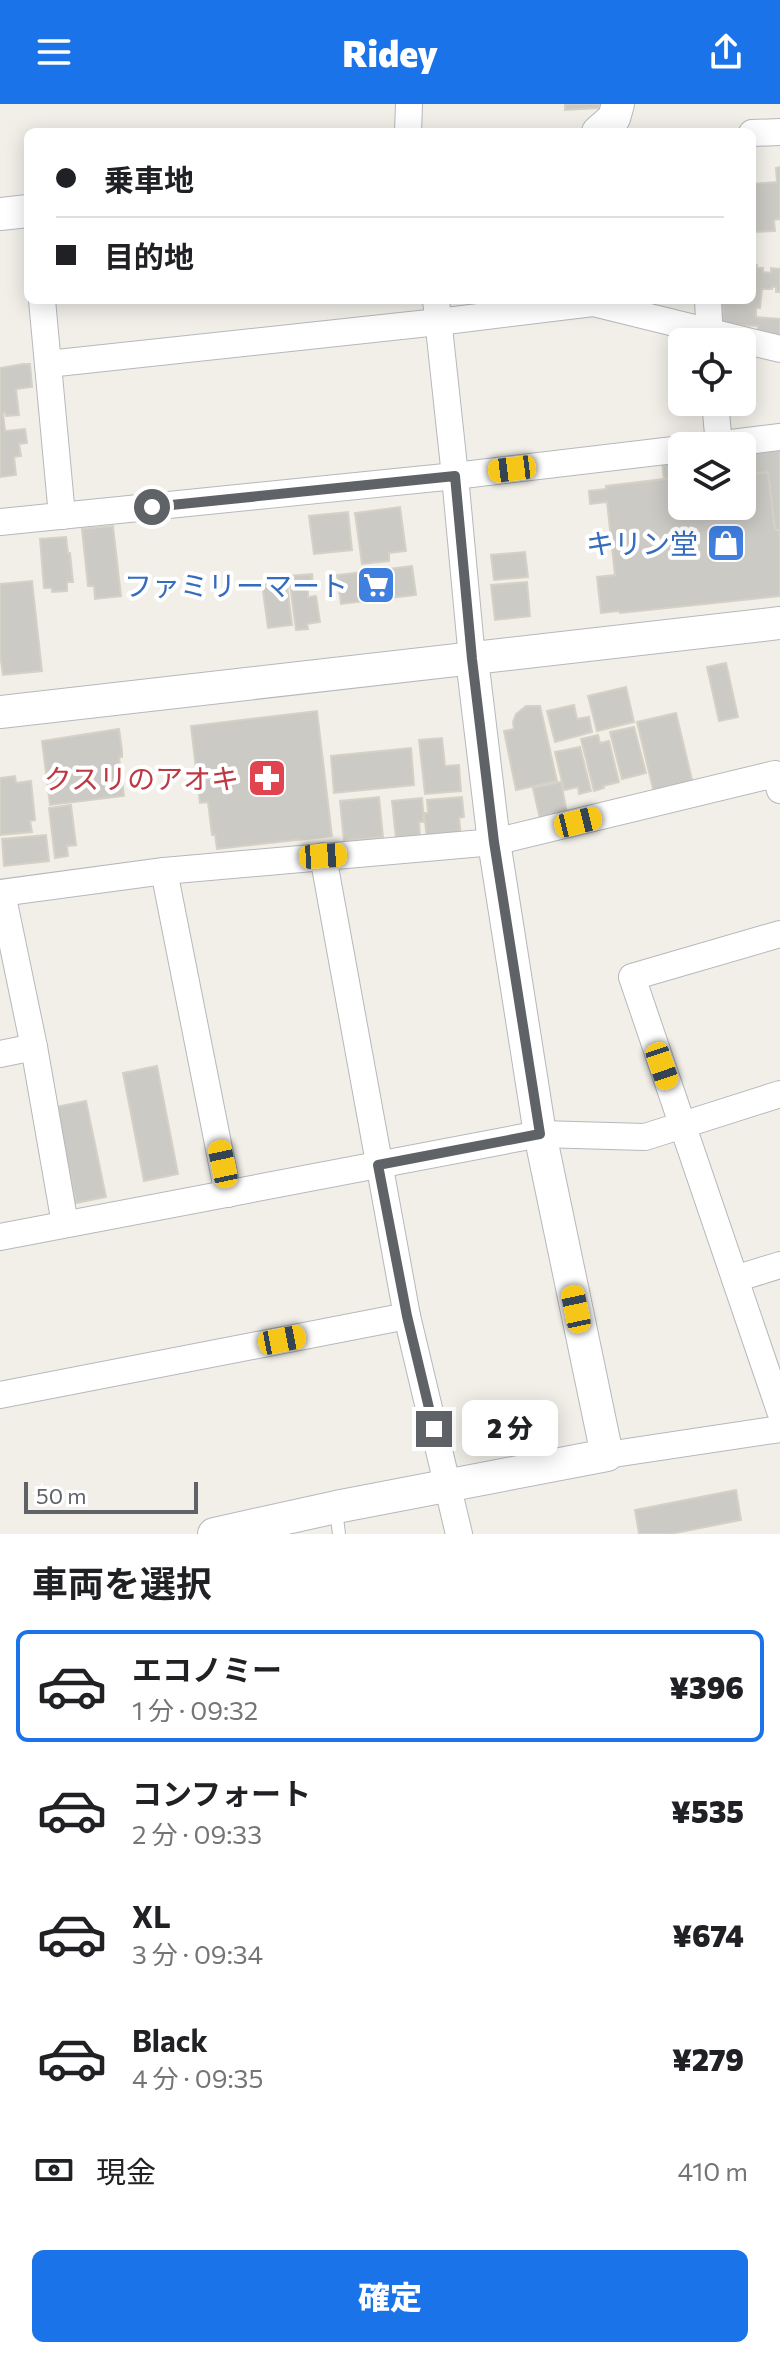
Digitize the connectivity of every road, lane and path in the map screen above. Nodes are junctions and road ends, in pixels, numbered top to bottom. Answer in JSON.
{"nodes":[{"id":1,"x":409,"y":104,"type":"edge"},
{"id":2,"x":618,"y":104,"type":"edge"},
{"id":3,"x":408,"y":128,"type":"edge"},
{"id":4,"x":603,"y":128,"type":"edge"},
{"id":5,"x":780,"y":132,"type":"edge"},
{"id":6,"x":756,"y":133,"type":"edge"},
{"id":7,"x":24,"y":211,"type":"edge"},
{"id":8,"x":0,"y":214,"type":"edge"},
{"id":9,"x":42,"y":304,"type":"edge"},
{"id":10,"x":574,"y":304,"type":"edge"},
{"id":11,"x":596,"y":304,"type":"edge"},
{"id":12,"x":708,"y":304,"type":"edge"},
{"id":13,"x":437,"y":311,"type":"edge"},
{"id":14,"x":678,"y":328,"type":"edge"},
{"id":15,"x":709,"y":328,"type":"edge"},
{"id":16,"x":756,"y":345,"type":"edge"},
{"id":17,"x":780,"y":349,"type":"edge"},
{"id":18,"x":48,"y":364,"type":"junction"},
{"id":19,"x":780,"y":437,"type":"edge"},
{"id":20,"x":756,"y":440,"type":"edge"},
{"id":21,"x":668,"y":451,"type":"edge"},
{"id":22,"x":455,"y":476,"type":"junction"},
{"id":23,"x":62,"y":516,"type":"junction"},
{"id":24,"x":0,"y":522,"type":"edge"},
{"id":25,"x":780,"y":623,"type":"edge"},
{"id":26,"x":472,"y":659,"type":"junction"},
{"id":27,"x":0,"y":712,"type":"edge"},
{"id":28,"x":780,"y":790,"type":"edge"},
{"id":29,"x":494,"y":842,"type":"junction"},
{"id":30,"x":323,"y":856,"type":"junction"},
{"id":31,"x":164,"y":871,"type":"junction"},
{"id":32,"x":1,"y":893,"type":"edge"},
{"id":33,"x":780,"y":934,"type":"edge"},
{"id":34,"x":34,"y":1047,"type":"junction"},
{"id":35,"x":0,"y":1054,"type":"edge"},
{"id":36,"x":780,"y":1094,"type":"edge"},
{"id":37,"x":682,"y":1126,"type":"junction"},
{"id":38,"x":540,"y":1134,"type":"junction"},
{"id":39,"x":378,"y":1165,"type":"junction"},
{"id":40,"x":228,"y":1194,"type":"junction"},
{"id":41,"x":65,"y":1224,"type":"junction"},
{"id":42,"x":0,"y":1237,"type":"edge"},
{"id":43,"x":780,"y":1265,"type":"edge"},
{"id":44,"x":735,"y":1279,"type":"junction"},
{"id":45,"x":407,"y":1316,"type":"junction"},
{"id":46,"x":0,"y":1395,"type":"edge"},
{"id":47,"x":780,"y":1411,"type":"edge"},
{"id":48,"x":780,"y":1429,"type":"edge"},
{"id":49,"x":607,"y":1455,"type":"junction"},
{"id":50,"x":447,"y":1485,"type":"junction"},
{"id":51,"x":337,"y":1521,"type":"edge"},
{"id":52,"x":214,"y":1534,"type":"edge"},
{"id":53,"x":459,"y":1534,"type":"edge"}],
"edges":[{"from":1,"to":3,"type":"street"},
{"from":2,"to":4,"type":"street"},
{"from":5,"to":6,"type":"street"},
{"from":7,"to":8,"type":"street"},
{"from":9,"to":18,"type":"street"},
{"from":10,"to":13,"type":"street"},
{"from":11,"to":14,"type":"street"},
{"from":12,"to":15,"type":"street"},
{"from":13,"to":18,"type":"street"},
{"from":13,"to":22,"type":"street"},
{"from":16,"to":17,"type":"street"},
{"from":18,"to":23,"type":"street"},
{"from":19,"to":20,"type":"street"},
{"from":21,"to":22,"type":"street"},
{"from":22,"to":23,"type":"street"},
{"from":22,"to":26,"type":"street"},
{"from":23,"to":24,"type":"street"},
{"from":25,"to":26,"type":"street"},
{"from":26,"to":27,"type":"street"},
{"from":26,"to":29,"type":"street"},
{"from":28,"to":29,"type":"street"},
{"from":29,"to":30,"type":"street"},
{"from":29,"to":38,"type":"street"},
{"from":30,"to":31,"type":"street"},
{"from":30,"to":39,"type":"street"},
{"from":31,"to":32,"type":"street"},
{"from":31,"to":40,"type":"street"},
{"from":32,"to":34,"type":"street"},
{"from":33,"to":37,"type":"street"},
{"from":34,"to":35,"type":"street"},
{"from":34,"to":41,"type":"street"},
{"from":36,"to":37,"type":"street"},
{"from":37,"to":38,"type":"street"},
{"from":37,"to":44,"type":"street"},
{"from":38,"to":39,"type":"street"},
{"from":38,"to":49,"type":"street"},
{"from":39,"to":40,"type":"street"},
{"from":39,"to":45,"type":"street"},
{"from":40,"to":41,"type":"street"},
{"from":41,"to":42,"type":"street"},
{"from":43,"to":44,"type":"street"},
{"from":44,"to":47,"type":"street"},
{"from":45,"to":46,"type":"street"},
{"from":45,"to":50,"type":"street"},
{"from":48,"to":49,"type":"street"},
{"from":49,"to":50,"type":"street"},
{"from":50,"to":51,"type":"street"},
{"from":50,"to":53,"type":"street"},
{"from":51,"to":52,"type":"street"}]}
